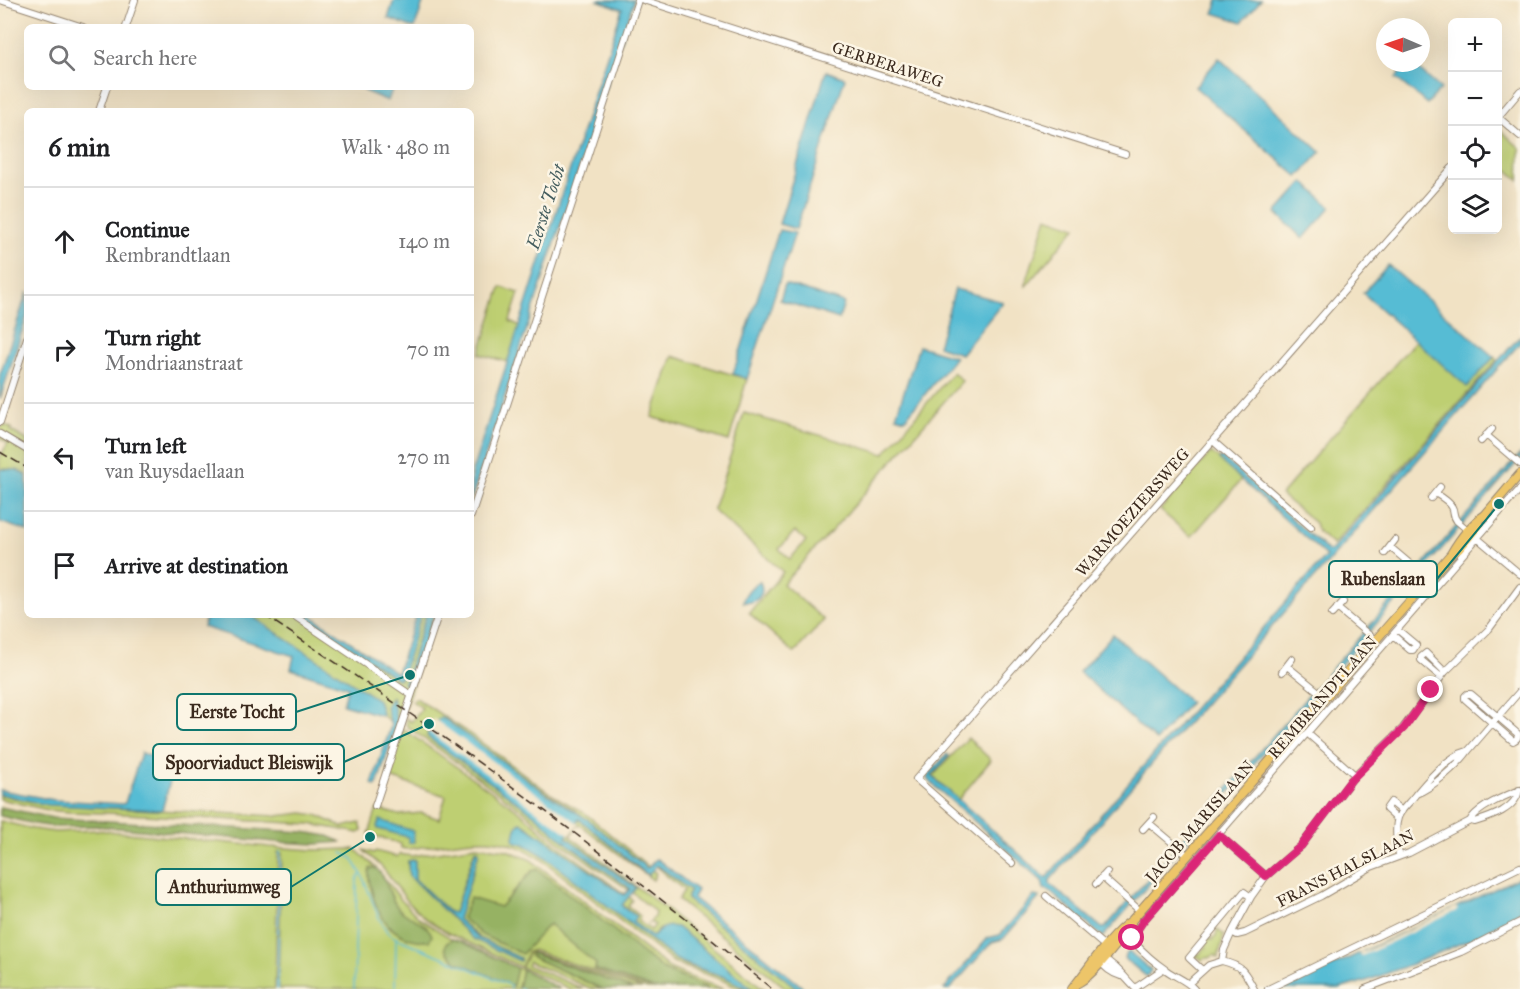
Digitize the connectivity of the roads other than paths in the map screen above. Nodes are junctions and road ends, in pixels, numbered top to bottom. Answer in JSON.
{"nodes":[{"id":1,"x":0,"y":0,"type":"edge"},
{"id":2,"x":135,"y":0,"type":"edge"},
{"id":3,"x":638,"y":0,"type":"edge"},
{"id":4,"x":643,"y":0,"type":"edge"},
{"id":5,"x":74,"y":24,"type":"edge"},
{"id":6,"x":127,"y":24,"type":"edge"},
{"id":7,"x":106,"y":90,"type":"edge"},
{"id":8,"x":1520,"y":91,"type":"edge"},
{"id":9,"x":100,"y":108,"type":"edge"},
{"id":10,"x":1502,"y":111,"type":"edge"},
{"id":11,"x":1502,"y":121,"type":"edge"},
{"id":12,"x":1520,"y":136,"type":"edge"},
{"id":13,"x":1125,"y":154,"type":"dead end"},
{"id":14,"x":1448,"y":173,"type":"edge"},
{"id":15,"x":24,"y":347,"type":"edge"},
{"id":16,"x":0,"y":422,"type":"edge"},
{"id":17,"x":1492,"y":429,"type":"dead end"},
{"id":18,"x":0,"y":434,"type":"edge"},
{"id":19,"x":1486,"y":435,"type":"junction"},
{"id":20,"x":1213,"y":441,"type":"junction"},
{"id":21,"x":1481,"y":441,"type":"dead end"},
{"id":22,"x":24,"y":448,"type":"edge"},
{"id":23,"x":1520,"y":464,"type":"edge"},
{"id":24,"x":1520,"y":474,"type":"edge"},
{"id":25,"x":1520,"y":489,"type":"edge"},
{"id":26,"x":1436,"y":493,"type":"dead end"},
{"id":27,"x":474,"y":507,"type":"edge"},
{"id":28,"x":1311,"y":527,"type":"dead end"},
{"id":29,"x":1471,"y":532,"type":"junction"},
{"id":30,"x":1395,"y":540,"type":"dead end"},
{"id":31,"x":1390,"y":547,"type":"junction"},
{"id":32,"x":1385,"y":553,"type":"dead end"},
{"id":33,"x":1520,"y":574,"type":"edge"},
{"id":34,"x":1425,"y":577,"type":"junction"},
{"id":35,"x":1520,"y":588,"type":"edge"},
{"id":36,"x":1343,"y":602,"type":"dead end"},
{"id":37,"x":1337,"y":608,"type":"junction"},
{"id":38,"x":1332,"y":614,"type":"dead end"},
{"id":39,"x":297,"y":618,"type":"edge"},
{"id":40,"x":437,"y":618,"type":"edge"},
{"id":41,"x":1372,"y":638,"type":"junction"},
{"id":42,"x":1292,"y":659,"type":"dead end"},
{"id":43,"x":1520,"y":691,"type":"edge"},
{"id":44,"x":411,"y":695,"type":"junction"},
{"id":45,"x":1322,"y":695,"type":"junction"},
{"id":46,"x":1498,"y":716,"type":"junction"},
{"id":47,"x":1492,"y":723,"type":"junction"},
{"id":48,"x":1307,"y":733,"type":"junction"},
{"id":49,"x":1355,"y":775,"type":"junction"},
{"id":50,"x":1520,"y":790,"type":"edge"},
{"id":51,"x":375,"y":806,"type":"dead end"},
{"id":52,"x":1402,"y":811,"type":"junction"},
{"id":53,"x":1154,"y":816,"type":"dead end"},
{"id":54,"x":1397,"y":819,"type":"junction"},
{"id":55,"x":1470,"y":821,"type":"junction"},
{"id":56,"x":1149,"y":823,"type":"junction"},
{"id":57,"x":1143,"y":829,"type":"dead end"},
{"id":58,"x":1219,"y":835,"type":"junction"},
{"id":59,"x":1182,"y":850,"type":"junction"},
{"id":60,"x":1399,"y":855,"type":"junction"},
{"id":61,"x":1012,"y":863,"type":"dead end"},
{"id":62,"x":1520,"y":867,"type":"edge"},
{"id":63,"x":1266,"y":876,"type":"junction"},
{"id":64,"x":1096,"y":884,"type":"dead end"},
{"id":65,"x":1046,"y":896,"type":"dead end"},
{"id":66,"x":1251,"y":897,"type":"junction"},
{"id":67,"x":1136,"y":907,"type":"junction"},
{"id":68,"x":1520,"y":922,"type":"edge"},
{"id":69,"x":1232,"y":932,"type":"junction"},
{"id":70,"x":1108,"y":949,"type":"junction"},
{"id":71,"x":1101,"y":959,"type":"junction"},
{"id":72,"x":1222,"y":961,"type":"junction"},
{"id":73,"x":1163,"y":969,"type":"junction"},
{"id":74,"x":1202,"y":970,"type":"junction"},
{"id":75,"x":1074,"y":986,"type":"edge"},
{"id":76,"x":1192,"y":986,"type":"edge"},
{"id":77,"x":1135,"y":989,"type":"edge"},
{"id":78,"x":1254,"y":989,"type":"edge"},
{"id":79,"x":1268,"y":989,"type":"edge"},
{"id":80,"x":1365,"y":989,"type":"edge"}],
"edges":[{"from":1,"to":5,"type":"street"},
{"from":2,"to":6,"type":"street"},
{"from":3,"to":27,"type":"street"},
{"from":4,"to":13,"type":"street","name":"GERBERAWEG"},
{"from":7,"to":9,"type":"street"},
{"from":8,"to":10,"type":"street"},
{"from":11,"to":12,"type":"street"},
{"from":14,"to":20,"type":"street","name":"WARMOEZIERSWEG"},
{"from":15,"to":16,"type":"street"},
{"from":17,"to":19,"type":"street"},
{"from":18,"to":22,"type":"street"},
{"from":19,"to":21,"type":"street"},
{"from":19,"to":23,"type":"street"},
{"from":20,"to":28,"type":"street"},
{"from":20,"to":61,"type":"street","name":"WARMOEZIERSWEG"},
{"from":24,"to":29,"type":"main road","name":"JACOB MARISLAAN"},
{"from":25,"to":29,"type":"street","name":"REMBRANDTLAAN"},
{"from":26,"to":29,"type":"street"},
{"from":29,"to":33,"type":"street"},
{"from":29,"to":34,"type":"main road","name":"JACOB MARISLAAN"},
{"from":29,"to":48,"type":"street","name":"REMBRANDTLAAN"},
{"from":30,"to":31,"type":"street"},
{"from":31,"to":32,"type":"street"},
{"from":31,"to":34,"type":"street"},
{"from":34,"to":41,"type":"main road","name":"JACOB MARISLAAN"},
{"from":35,"to":49,"type":"street"},
{"from":36,"to":37,"type":"street"},
{"from":37,"to":38,"type":"street"},
{"from":37,"to":41,"type":"street"},
{"from":39,"to":44,"type":"street"},
{"from":40,"to":44,"type":"street"},
{"from":41,"to":45,"type":"main road","name":"JACOB MARISLAAN"},
{"from":42,"to":45,"type":"street"},
{"from":43,"to":46,"type":"street"},
{"from":44,"to":51,"type":"street"},
{"from":45,"to":59,"type":"main road","name":"JACOB MARISLAAN"},
{"from":46,"to":47,"type":"street"},
{"from":46,"to":47,"type":"street"},
{"from":46,"to":47,"type":"street"},
{"from":47,"to":52,"type":"street"},
{"from":48,"to":49,"type":"street"},
{"from":48,"to":58,"type":"street","name":"REMBRANDTLAAN"},
{"from":49,"to":63,"type":"street"},
{"from":50,"to":55,"type":"street","name":"FRANS HALSLAAN"},
{"from":50,"to":55,"type":"street","name":"FRANS HALSLAAN"},
{"from":52,"to":54,"type":"street"},
{"from":52,"to":54,"type":"street"},
{"from":53,"to":56,"type":"street"},
{"from":54,"to":60,"type":"street"},
{"from":55,"to":60,"type":"street","name":"FRANS HALSLAAN"},
{"from":56,"to":57,"type":"street"},
{"from":56,"to":59,"type":"street"},
{"from":58,"to":63,"type":"street"},
{"from":58,"to":73,"type":"street","name":"REMBRANDTLAAN"},
{"from":59,"to":67,"type":"main road","name":"JACOB MARISLAAN"},
{"from":60,"to":69,"type":"street","name":"FRANS HALSLAAN"},
{"from":62,"to":79,"type":"street"},
{"from":63,"to":66,"type":"street"},
{"from":64,"to":67,"type":"street"},
{"from":65,"to":70,"type":"street"},
{"from":66,"to":69,"type":"street"},
{"from":66,"to":74,"type":"street"},
{"from":67,"to":70,"type":"main road","name":"JACOB MARISLAAN"},
{"from":68,"to":80,"type":"street"},
{"from":69,"to":72,"type":"street"},
{"from":70,"to":71,"type":"main road","name":"JACOB MARISLAAN"},
{"from":71,"to":75,"type":"main road","name":"JACOB MARISLAAN"},
{"from":71,"to":77,"type":"street"},
{"from":72,"to":74,"type":"street"},
{"from":72,"to":78,"type":"street"},
{"from":73,"to":76,"type":"street"},
{"from":73,"to":77,"type":"street"},
{"from":74,"to":76,"type":"street"}]}
